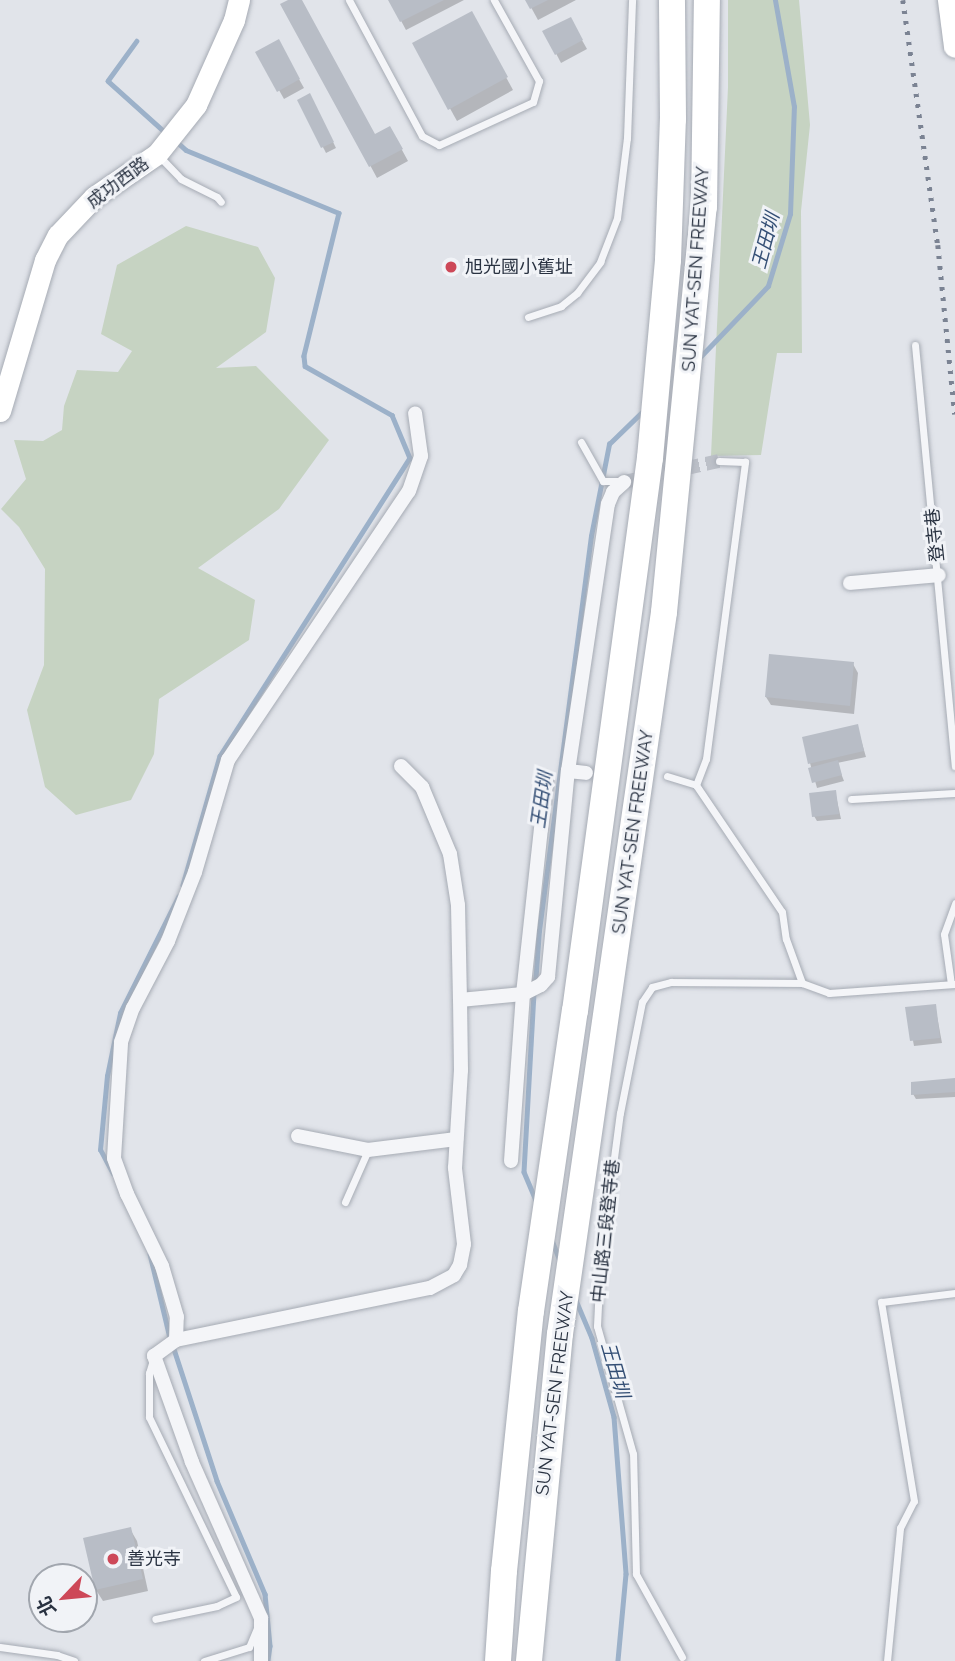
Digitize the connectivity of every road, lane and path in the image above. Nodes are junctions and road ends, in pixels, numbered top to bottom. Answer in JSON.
{"nodes":[{"id":1,"x":239,"y":0,"type":"edge"},
{"id":2,"x":349,"y":0,"type":"edge"},
{"id":3,"x":494,"y":0,"type":"edge"},
{"id":4,"x":632,"y":0,"type":"edge"},
{"id":5,"x":672,"y":0,"type":"edge"},
{"id":6,"x":707,"y":0,"type":"edge"},
{"id":7,"x":949,"y":0,"type":"edge"},
{"id":8,"x":955,"y":46,"type":"edge"},
{"id":9,"x":157,"y":154,"type":"junction"},
{"id":10,"x":221,"y":202,"type":"dead end"},
{"id":11,"x":528,"y":317,"type":"dead end"},
{"id":12,"x":915,"y":345,"type":"dead end"},
{"id":13,"x":0,"y":411,"type":"edge"},
{"id":14,"x":415,"y":412,"type":"dead end"},
{"id":15,"x":581,"y":442,"type":"dead end"},
{"id":16,"x":719,"y":461,"type":"tunnel mouth"},
{"id":17,"x":624,"y":481,"type":"joint"},
{"id":18,"x":939,"y":575,"type":"junction"},
{"id":19,"x":850,"y":583,"type":"dead end"},
{"id":20,"x":401,"y":766,"type":"dead end"},
{"id":21,"x":955,"y":766,"type":"edge"},
{"id":22,"x":568,"y":771,"type":"junction"},
{"id":23,"x":586,"y":773,"type":"dead end"},
{"id":24,"x":667,"y":776,"type":"dead end"},
{"id":25,"x":546,"y":782,"type":"dead end"},
{"id":26,"x":696,"y":785,"type":"junction"},
{"id":27,"x":955,"y":793,"type":"edge"},
{"id":28,"x":851,"y":799,"type":"dead end"},
{"id":29,"x":955,"y":903,"type":"edge"},
{"id":30,"x":802,"y":983,"type":"junction"},
{"id":31,"x":953,"y":984,"type":"edge"},
{"id":32,"x":523,"y":994,"type":"junction"},
{"id":33,"x":460,"y":1000,"type":"junction"},
{"id":34,"x":298,"y":1136,"type":"dead end"},
{"id":35,"x":456,"y":1139,"type":"junction"},
{"id":36,"x":368,"y":1150,"type":"junction"},
{"id":37,"x":511,"y":1161,"type":"dead end"},
{"id":38,"x":345,"y":1202,"type":"dead end"},
{"id":39,"x":955,"y":1293,"type":"edge"},
{"id":40,"x":172,"y":1342,"type":"junction"},
{"id":41,"x":154,"y":1356,"type":"junction"},
{"id":42,"x":261,"y":1618,"type":"junction"},
{"id":43,"x":155,"y":1619,"type":"dead end"},
{"id":44,"x":0,"y":1647,"type":"edge"},
{"id":45,"x":682,"y":1657,"type":"dead end"},
{"id":46,"x":74,"y":1661,"type":"edge"},
{"id":47,"x":205,"y":1661,"type":"edge"},
{"id":48,"x":261,"y":1661,"type":"edge"},
{"id":49,"x":498,"y":1661,"type":"edge"},
{"id":50,"x":529,"y":1661,"type":"edge"},
{"id":51,"x":887,"y":1661,"type":"edge"}],
"edges":[{"from":1,"to":9,"type":"street","name":"成功西路"},
{"from":2,"to":3,"type":"lane"},
{"from":4,"to":11,"type":"lane"},
{"from":5,"to":49,"type":"highway","name":"SUN YAT-SEN FREEWAY"},
{"from":6,"to":50,"type":"highway","name":"SUN YAT-SEN FREEWAY"},
{"from":7,"to":8,"type":"main road"},
{"from":9,"to":10,"type":"lane"},
{"from":9,"to":13,"type":"street","name":"成功西路"},
{"from":12,"to":18,"type":"lane","name":"登寺巷"},
{"from":14,"to":40,"type":"street"},
{"from":15,"to":17,"type":"lane"},
{"from":16,"to":26,"type":"lane"},
{"from":17,"to":22,"type":"street"},
{"from":18,"to":19,"type":"street"},
{"from":18,"to":21,"type":"lane","name":"登寺巷"},
{"from":20,"to":33,"type":"street"},
{"from":22,"to":23,"type":"street"},
{"from":22,"to":32,"type":"street"},
{"from":24,"to":26,"type":"lane"},
{"from":25,"to":32,"type":"street"},
{"from":26,"to":30,"type":"lane"},
{"from":27,"to":28,"type":"lane"},
{"from":29,"to":31,"type":"lane"},
{"from":30,"to":31,"type":"lane"},
{"from":30,"to":45,"type":"lane","name":"中山路三段登寺巷"},
{"from":32,"to":33,"type":"street"},
{"from":32,"to":37,"type":"street"},
{"from":33,"to":35,"type":"street"},
{"from":34,"to":36,"type":"street"},
{"from":35,"to":36,"type":"street"},
{"from":35,"to":40,"type":"street"},
{"from":36,"to":38,"type":"lane"},
{"from":39,"to":51,"type":"lane"},
{"from":40,"to":41,"type":"street"},
{"from":41,"to":42,"type":"street"},
{"from":41,"to":43,"type":"lane"},
{"from":42,"to":47,"type":"lane"},
{"from":42,"to":48,"type":"street"},
{"from":44,"to":46,"type":"lane"}]}
